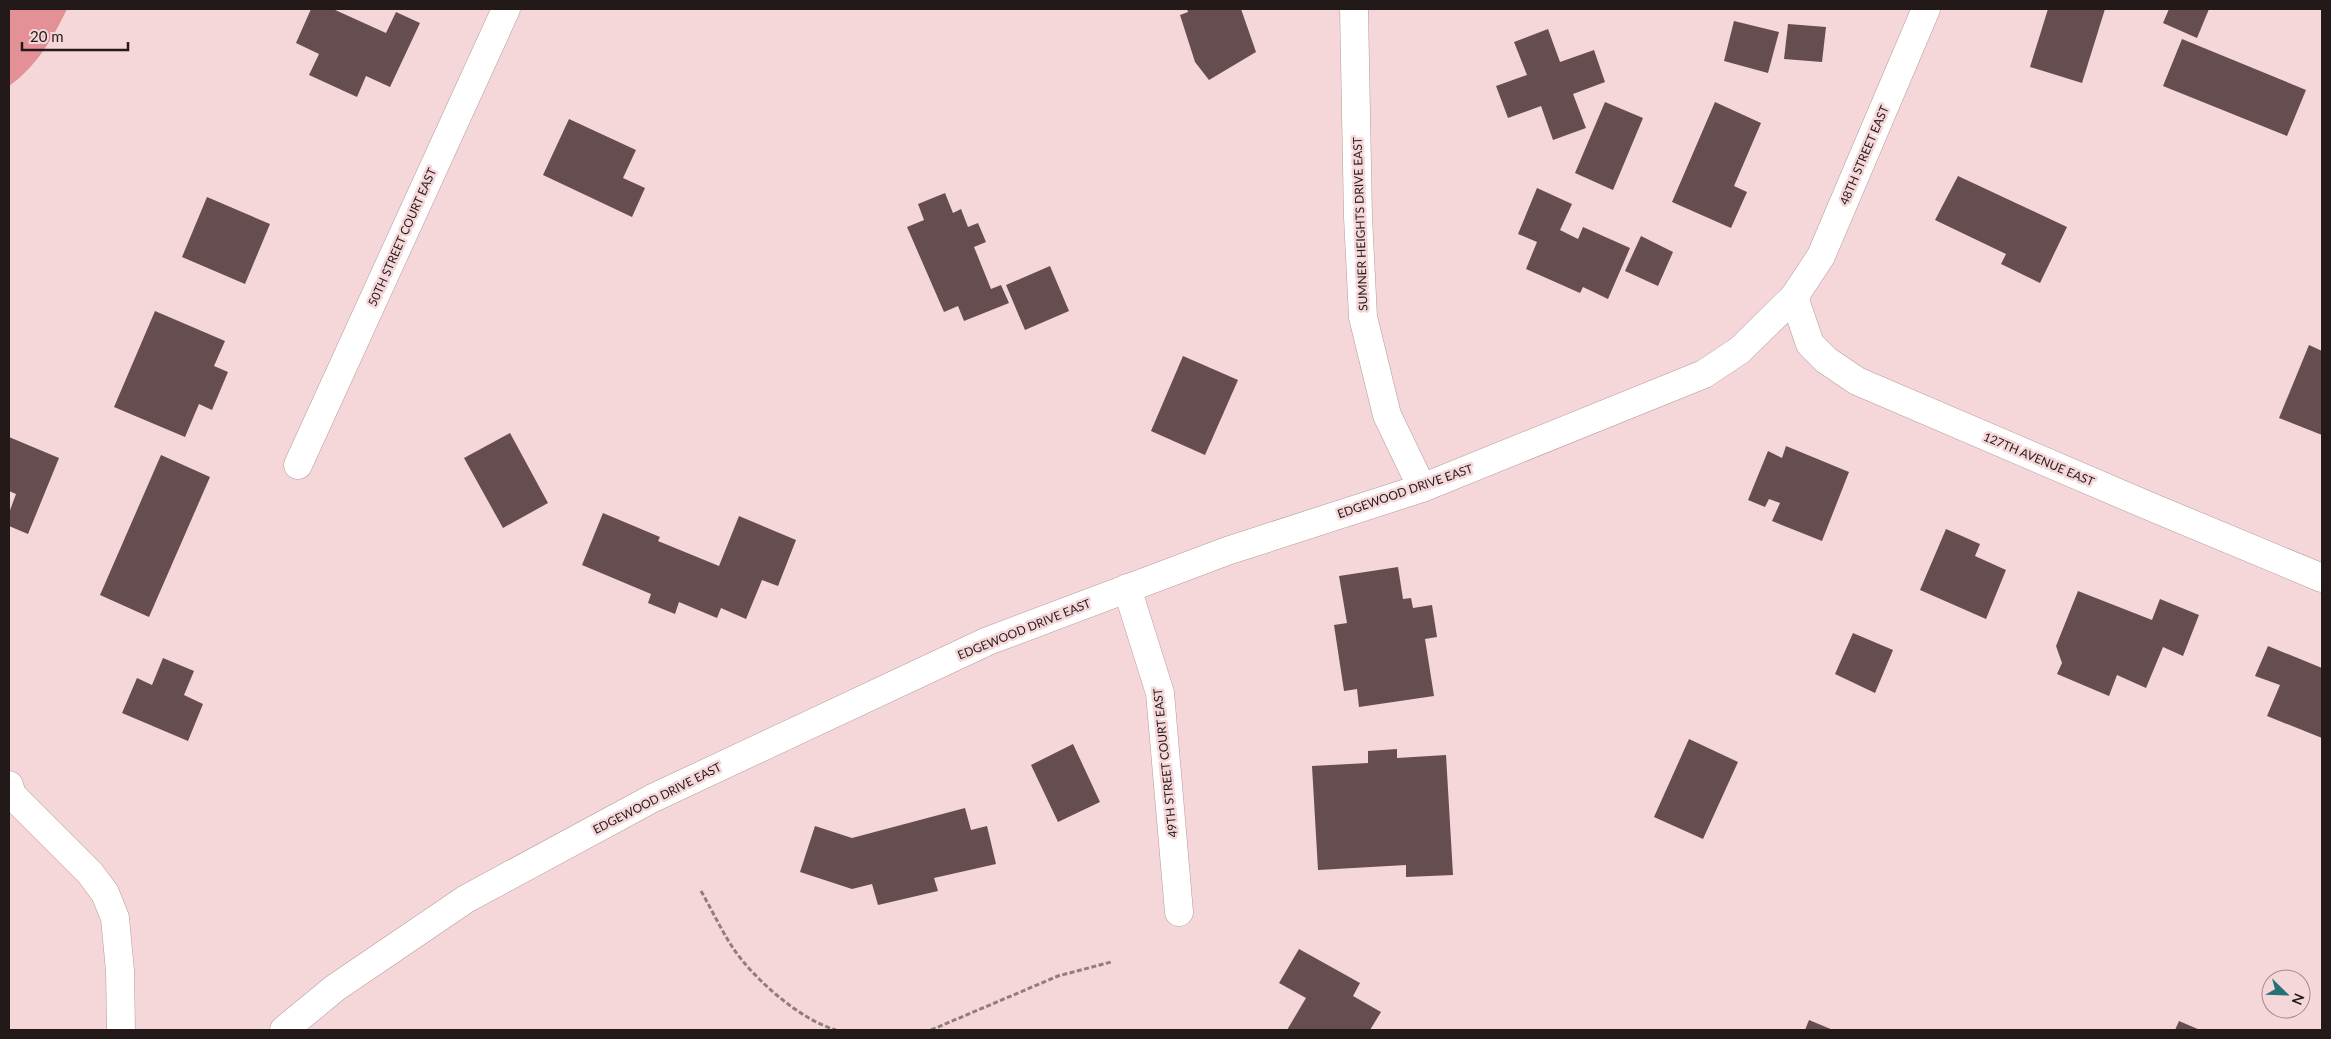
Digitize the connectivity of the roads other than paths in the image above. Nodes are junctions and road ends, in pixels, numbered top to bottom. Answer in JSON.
{"nodes":[{"id":1,"x":506,"y":9,"type":"edge"},
{"id":2,"x":1354,"y":9,"type":"edge"},
{"id":3,"x":1926,"y":9,"type":"edge"},
{"id":4,"x":1794,"y":297,"type":"junction"},
{"id":5,"x":298,"y":465,"type":"dead end"},
{"id":6,"x":1422,"y":488,"type":"junction"},
{"id":7,"x":2322,"y":578,"type":"edge"},
{"id":8,"x":1127,"y":588,"type":"junction"},
{"id":9,"x":10,"y":792,"type":"edge"},
{"id":10,"x":1179,"y":912,"type":"dead end"},
{"id":11,"x":121,"y":1030,"type":"edge"},
{"id":12,"x":284,"y":1030,"type":"edge"}],
"edges":[{"from":1,"to":5,"type":"street","name":"50TH STREET COURT EAST"},
{"from":2,"to":6,"type":"street","name":"SUMNER HEIGHTS DRIVE EAST"},
{"from":3,"to":4,"type":"street","name":"48TH STREET EAST"},
{"from":4,"to":6,"type":"street","name":"EDGEWOOD DRIVE EAST"},
{"from":4,"to":7,"type":"street","name":"127TH AVENUE EAST"},
{"from":6,"to":8,"type":"street","name":"EDGEWOOD DRIVE EAST"},
{"from":8,"to":10,"type":"street","name":"49TH STREET COURT EAST"},
{"from":8,"to":12,"type":"street","name":"EDGEWOOD DRIVE EAST"},
{"from":9,"to":11,"type":"street"}]}
